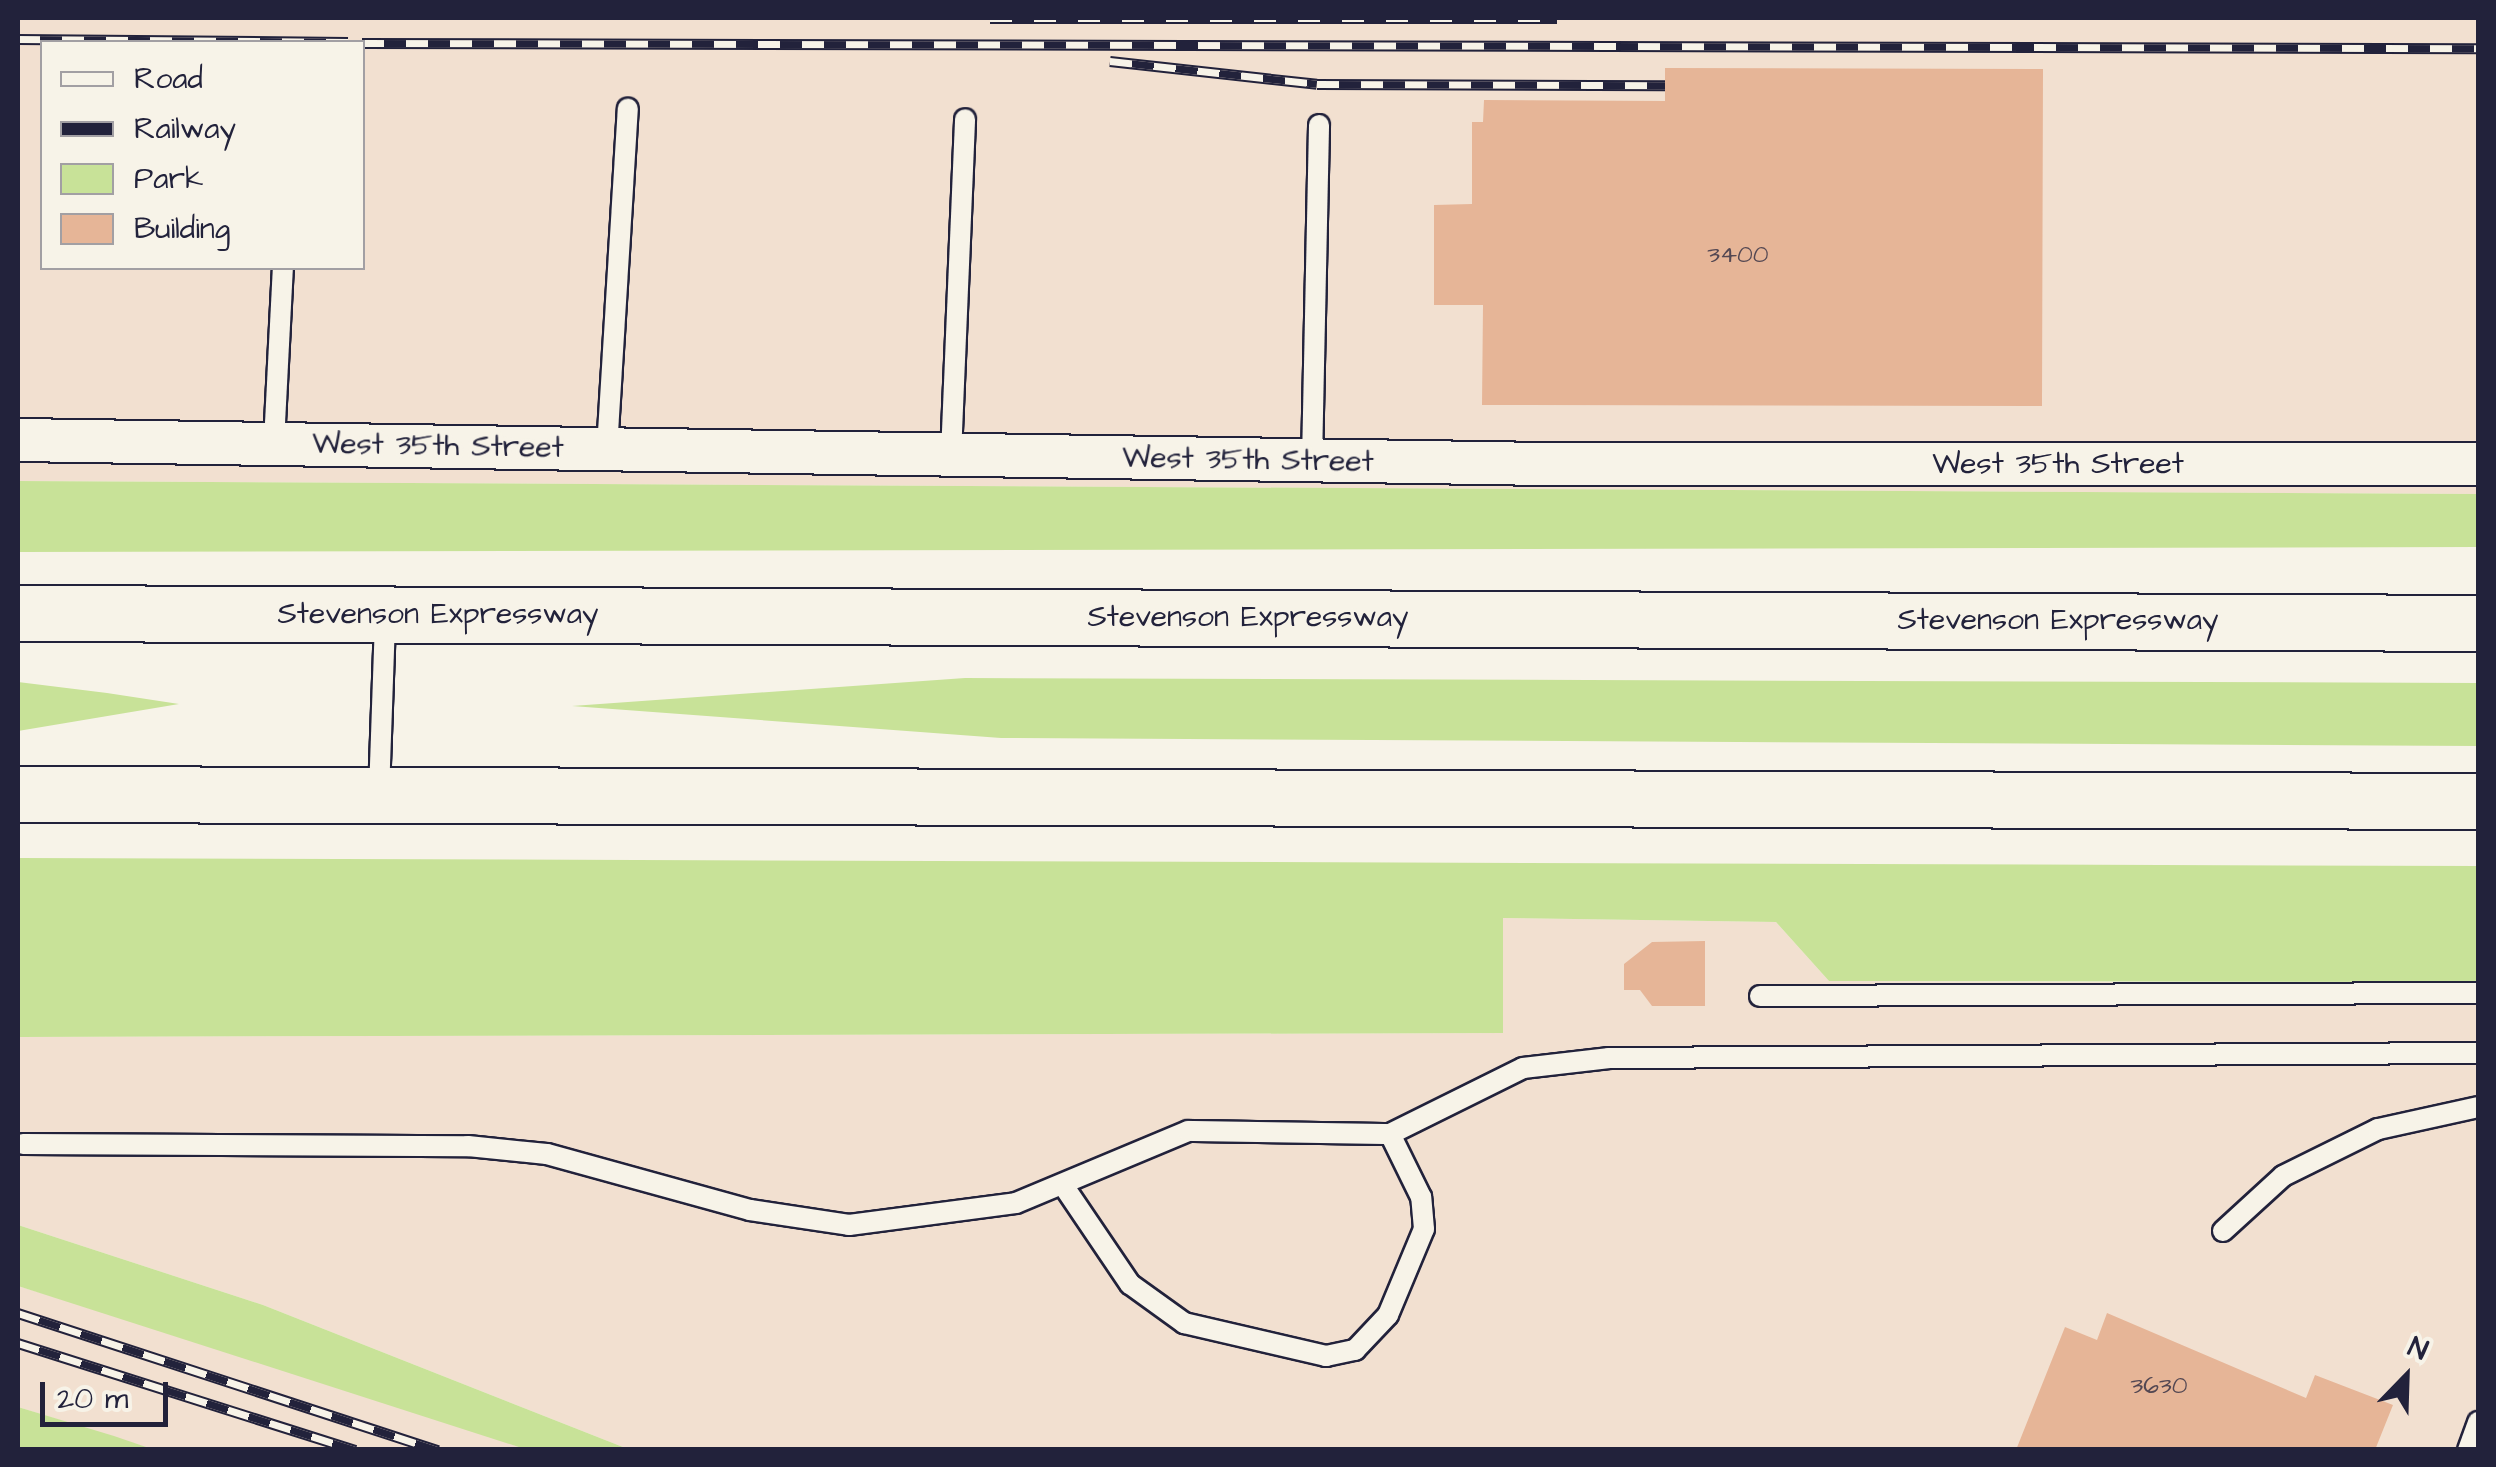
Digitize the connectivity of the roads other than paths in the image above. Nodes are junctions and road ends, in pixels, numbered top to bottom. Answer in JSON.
{"nodes":[{"id":1,"x":628,"y":109,"type":"dead end"},
{"id":2,"x":964,"y":119,"type":"dead end"},
{"id":3,"x":1319,"y":125,"type":"dead end"},
{"id":4,"x":284,"y":270,"type":"edge"},
{"id":5,"x":18,"y":440,"type":"edge"},
{"id":6,"x":274,"y":444,"type":"junction"},
{"id":7,"x":607,"y":449,"type":"junction"},
{"id":8,"x":951,"y":455,"type":"junction"},
{"id":9,"x":1312,"y":461,"type":"junction"},
{"id":10,"x":2478,"y":464,"type":"edge"},
{"id":11,"x":18,"y":613,"type":"edge"},
{"id":12,"x":386,"y":614,"type":"junction"},
{"id":13,"x":2478,"y":623,"type":"edge"},
{"id":14,"x":18,"y":794,"type":"edge"},
{"id":15,"x":379,"y":795,"type":"junction"},
{"id":16,"x":2478,"y":801,"type":"edge"},
{"id":17,"x":2478,"y":993,"type":"edge"},
{"id":18,"x":1760,"y":996,"type":"dead end"},
{"id":19,"x":2478,"y":1052,"type":"edge"},
{"id":20,"x":2478,"y":1107,"type":"edge"},
{"id":21,"x":1390,"y":1134,"type":"junction"},
{"id":22,"x":23,"y":1144,"type":"dead end"},
{"id":23,"x":1065,"y":1188,"type":"junction"},
{"id":24,"x":2224,"y":1232,"type":"dead end"},
{"id":25,"x":2478,"y":1422,"type":"edge"},
{"id":26,"x":2468,"y":1450,"type":"edge"}],
"edges":[{"from":1,"to":7,"type":"lane"},
{"from":2,"to":8,"type":"lane"},
{"from":3,"to":9,"type":"lane"},
{"from":4,"to":6,"type":"lane"},
{"from":5,"to":6,"type":"street","name":"West 35th Street"},
{"from":6,"to":7,"type":"street","name":"West 35th Street"},
{"from":7,"to":8,"type":"street","name":"West 35th Street"},
{"from":8,"to":9,"type":"street","name":"West 35th Street"},
{"from":9,"to":10,"type":"street","name":"West 35th Street"},
{"from":11,"to":12,"type":"highway","name":"Stevenson Expressway"},
{"from":12,"to":13,"type":"highway","name":"Stevenson Expressway"},
{"from":12,"to":15,"type":"lane"},
{"from":14,"to":15,"type":"highway"},
{"from":15,"to":16,"type":"highway"},
{"from":17,"to":18,"type":"lane"},
{"from":19,"to":21,"type":"lane"},
{"from":20,"to":24,"type":"lane"},
{"from":21,"to":23,"type":"lane"},
{"from":21,"to":23,"type":"lane"},
{"from":22,"to":23,"type":"lane"},
{"from":25,"to":26,"type":"lane"}]}
